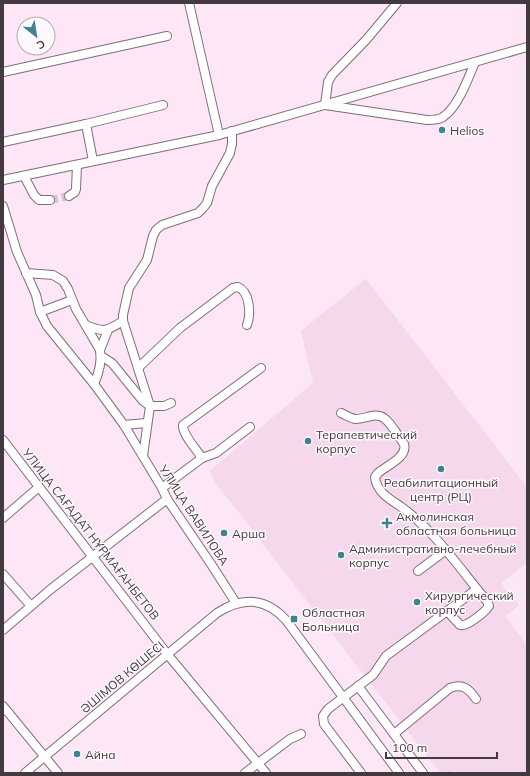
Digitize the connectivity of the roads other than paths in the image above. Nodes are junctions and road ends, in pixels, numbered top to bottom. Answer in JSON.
{"nodes":[{"id":1,"x":189,"y":3,"type":"edge"},
{"id":2,"x":397,"y":3,"type":"edge"},
{"id":3,"x":167,"y":36,"type":"dead end"},
{"id":4,"x":527,"y":47,"type":"edge"},
{"id":5,"x":475,"y":62,"type":"junction"},
{"id":6,"x":3,"y":72,"type":"edge"},
{"id":7,"x":164,"y":105,"type":"dead end"},
{"id":8,"x":325,"y":105,"type":"junction"},
{"id":9,"x":86,"y":124,"type":"junction"},
{"id":10,"x":232,"y":131,"type":"junction"},
{"id":11,"x":219,"y":135,"type":"junction"},
{"id":12,"x":3,"y":142,"type":"edge"},
{"id":13,"x":93,"y":162,"type":"junction"},
{"id":14,"x":77,"y":165,"type":"junction"},
{"id":15,"x":24,"y":176,"type":"junction"},
{"id":16,"x":3,"y":180,"type":"edge"},
{"id":17,"x":68,"y":196,"type":"dead end"},
{"id":18,"x":50,"y":200,"type":"tunnel mouth"},
{"id":19,"x":3,"y":206,"type":"edge"},
{"id":20,"x":26,"y":273,"type":"junction"},
{"id":21,"x":72,"y":300,"type":"junction"},
{"id":22,"x":40,"y":312,"type":"junction"},
{"id":23,"x":123,"y":321,"type":"junction"},
{"id":24,"x":86,"y":325,"type":"junction"},
{"id":25,"x":247,"y":325,"type":"dead end"},
{"id":26,"x":108,"y":330,"type":"junction"},
{"id":27,"x":100,"y":353,"type":"junction"},
{"id":28,"x":138,"y":368,"type":"junction"},
{"id":29,"x":261,"y":368,"type":"dead end"},
{"id":30,"x":94,"y":384,"type":"junction"},
{"id":31,"x":171,"y":404,"type":"dead end"},
{"id":32,"x":150,"y":406,"type":"junction"},
{"id":33,"x":341,"y":413,"type":"dead end"},
{"id":34,"x":146,"y":423,"type":"junction"},
{"id":35,"x":124,"y":425,"type":"junction"},
{"id":36,"x":250,"y":428,"type":"dead end"},
{"id":37,"x":3,"y":440,"type":"edge"},
{"id":38,"x":143,"y":456,"type":"junction"},
{"id":39,"x":202,"y":458,"type":"junction"},
{"id":40,"x":39,"y":487,"type":"junction"},
{"id":41,"x":162,"y":488,"type":"junction"},
{"id":42,"x":167,"y":499,"type":"junction"},
{"id":43,"x":3,"y":518,"type":"edge"},
{"id":44,"x":446,"y":550,"type":"junction"},
{"id":45,"x":93,"y":557,"type":"junction"},
{"id":46,"x":418,"y":571,"type":"dead end"},
{"id":47,"x":3,"y":574,"type":"edge"},
{"id":48,"x":477,"y":589,"type":"junction"},
{"id":49,"x":236,"y":603,"type":"junction"},
{"id":50,"x":31,"y":606,"type":"junction"},
{"id":51,"x":447,"y":611,"type":"junction"},
{"id":52,"x":3,"y":630,"type":"edge"},
{"id":53,"x":168,"y":655,"type":"junction"},
{"id":54,"x":358,"y":686,"type":"junction"},
{"id":55,"x":343,"y":697,"type":"junction"},
{"id":56,"x":476,"y":700,"type":"dead end"},
{"id":57,"x":3,"y":706,"type":"edge"},
{"id":58,"x":302,"y":734,"type":"dead end"},
{"id":59,"x":394,"y":734,"type":"junction"},
{"id":60,"x":45,"y":757,"type":"junction"},
{"id":61,"x":258,"y":764,"type":"junction"},
{"id":62,"x":25,"y":773,"type":"edge"},
{"id":63,"x":58,"y":773,"type":"edge"},
{"id":64,"x":245,"y":773,"type":"edge"},
{"id":65,"x":266,"y":773,"type":"edge"},
{"id":66,"x":361,"y":773,"type":"edge"},
{"id":67,"x":399,"y":773,"type":"edge"},
{"id":68,"x":423,"y":773,"type":"edge"}],
"edges":[{"from":1,"to":11,"type":"street"},
{"from":2,"to":8,"type":"street"},
{"from":3,"to":6,"type":"street"},
{"from":4,"to":5,"type":"street"},
{"from":5,"to":8,"type":"street"},
{"from":5,"to":8,"type":"street"},
{"from":7,"to":9,"type":"street"},
{"from":8,"to":10,"type":"street"},
{"from":9,"to":12,"type":"street"},
{"from":9,"to":13,"type":"street"},
{"from":10,"to":11,"type":"street"},
{"from":10,"to":23,"type":"street"},
{"from":11,"to":13,"type":"street"},
{"from":13,"to":14,"type":"street"},
{"from":14,"to":15,"type":"street"},
{"from":14,"to":17,"type":"street"},
{"from":15,"to":16,"type":"street"},
{"from":15,"to":18,"type":"street"},
{"from":19,"to":20,"type":"street","name":"УЛИЦА ВАВИЛОВА"},
{"from":20,"to":21,"type":"street"},
{"from":20,"to":22,"type":"street","name":"УЛИЦА ВАВИЛОВА"},
{"from":21,"to":22,"type":"street"},
{"from":21,"to":24,"type":"street"},
{"from":22,"to":30,"type":"street","name":"УЛИЦА ВАВИЛОВА"},
{"from":23,"to":26,"type":"street"},
{"from":23,"to":28,"type":"street"},
{"from":24,"to":26,"type":"street"},
{"from":24,"to":27,"type":"street"},
{"from":25,"to":28,"type":"street"},
{"from":26,"to":27,"type":"street"},
{"from":27,"to":30,"type":"street"},
{"from":27,"to":32,"type":"street"},
{"from":28,"to":32,"type":"street"},
{"from":29,"to":39,"type":"street"},
{"from":30,"to":35,"type":"street","name":"УЛИЦА ВАВИЛОВА"},
{"from":31,"to":32,"type":"street"},
{"from":32,"to":34,"type":"street"},
{"from":33,"to":44,"type":"street"},
{"from":34,"to":35,"type":"street"},
{"from":34,"to":38,"type":"street"},
{"from":35,"to":38,"type":"street","name":"УЛИЦА ВАВИЛОВА"},
{"from":36,"to":39,"type":"street"},
{"from":37,"to":40,"type":"street","name":"УЛИЦА САҒАДАТ НҰРМАҒАНБЕТОВ"},
{"from":38,"to":41,"type":"street","name":"УЛИЦА ВАВИЛОВА"},
{"from":39,"to":41,"type":"street"},
{"from":40,"to":43,"type":"street"},
{"from":40,"to":45,"type":"street","name":"УЛИЦА САҒАДАТ НҰРМАҒАНБЕТОВ"},
{"from":41,"to":42,"type":"street","name":"УЛИЦА ВАВИЛОВА"},
{"from":42,"to":45,"type":"street"},
{"from":42,"to":49,"type":"street","name":"УЛИЦА ВАВИЛОВА"},
{"from":44,"to":46,"type":"street"},
{"from":44,"to":48,"type":"street"},
{"from":45,"to":50,"type":"street"},
{"from":45,"to":53,"type":"street","name":"УЛИЦА САҒАДАТ НҰРМАҒАНБЕТОВ"},
{"from":47,"to":50,"type":"street"},
{"from":48,"to":51,"type":"street"},
{"from":48,"to":51,"type":"street"},
{"from":49,"to":53,"type":"street","name":"ӘШІМОВ КӨШЕСІ"},
{"from":49,"to":55,"type":"street"},
{"from":50,"to":52,"type":"street"},
{"from":51,"to":54,"type":"street"},
{"from":53,"to":60,"type":"street","name":"ӘШІМОВ КӨШЕСІ"},
{"from":53,"to":61,"type":"street","name":"УЛИЦА САҒАДАТ НҰРМАҒАНБЕТОВ"},
{"from":54,"to":55,"type":"street"},
{"from":54,"to":59,"type":"street"},
{"from":55,"to":66,"type":"street"},
{"from":55,"to":67,"type":"street"},
{"from":56,"to":59,"type":"street"},
{"from":57,"to":60,"type":"street"},
{"from":58,"to":61,"type":"street"},
{"from":59,"to":68,"type":"street"},
{"from":60,"to":62,"type":"street","name":"ӘШІМОВ КӨШЕСІ"},
{"from":60,"to":63,"type":"street"},
{"from":61,"to":64,"type":"street"},
{"from":61,"to":65,"type":"street","name":"УЛИЦА САҒАДАТ НҰРМАҒАНБЕТОВ"}]}
